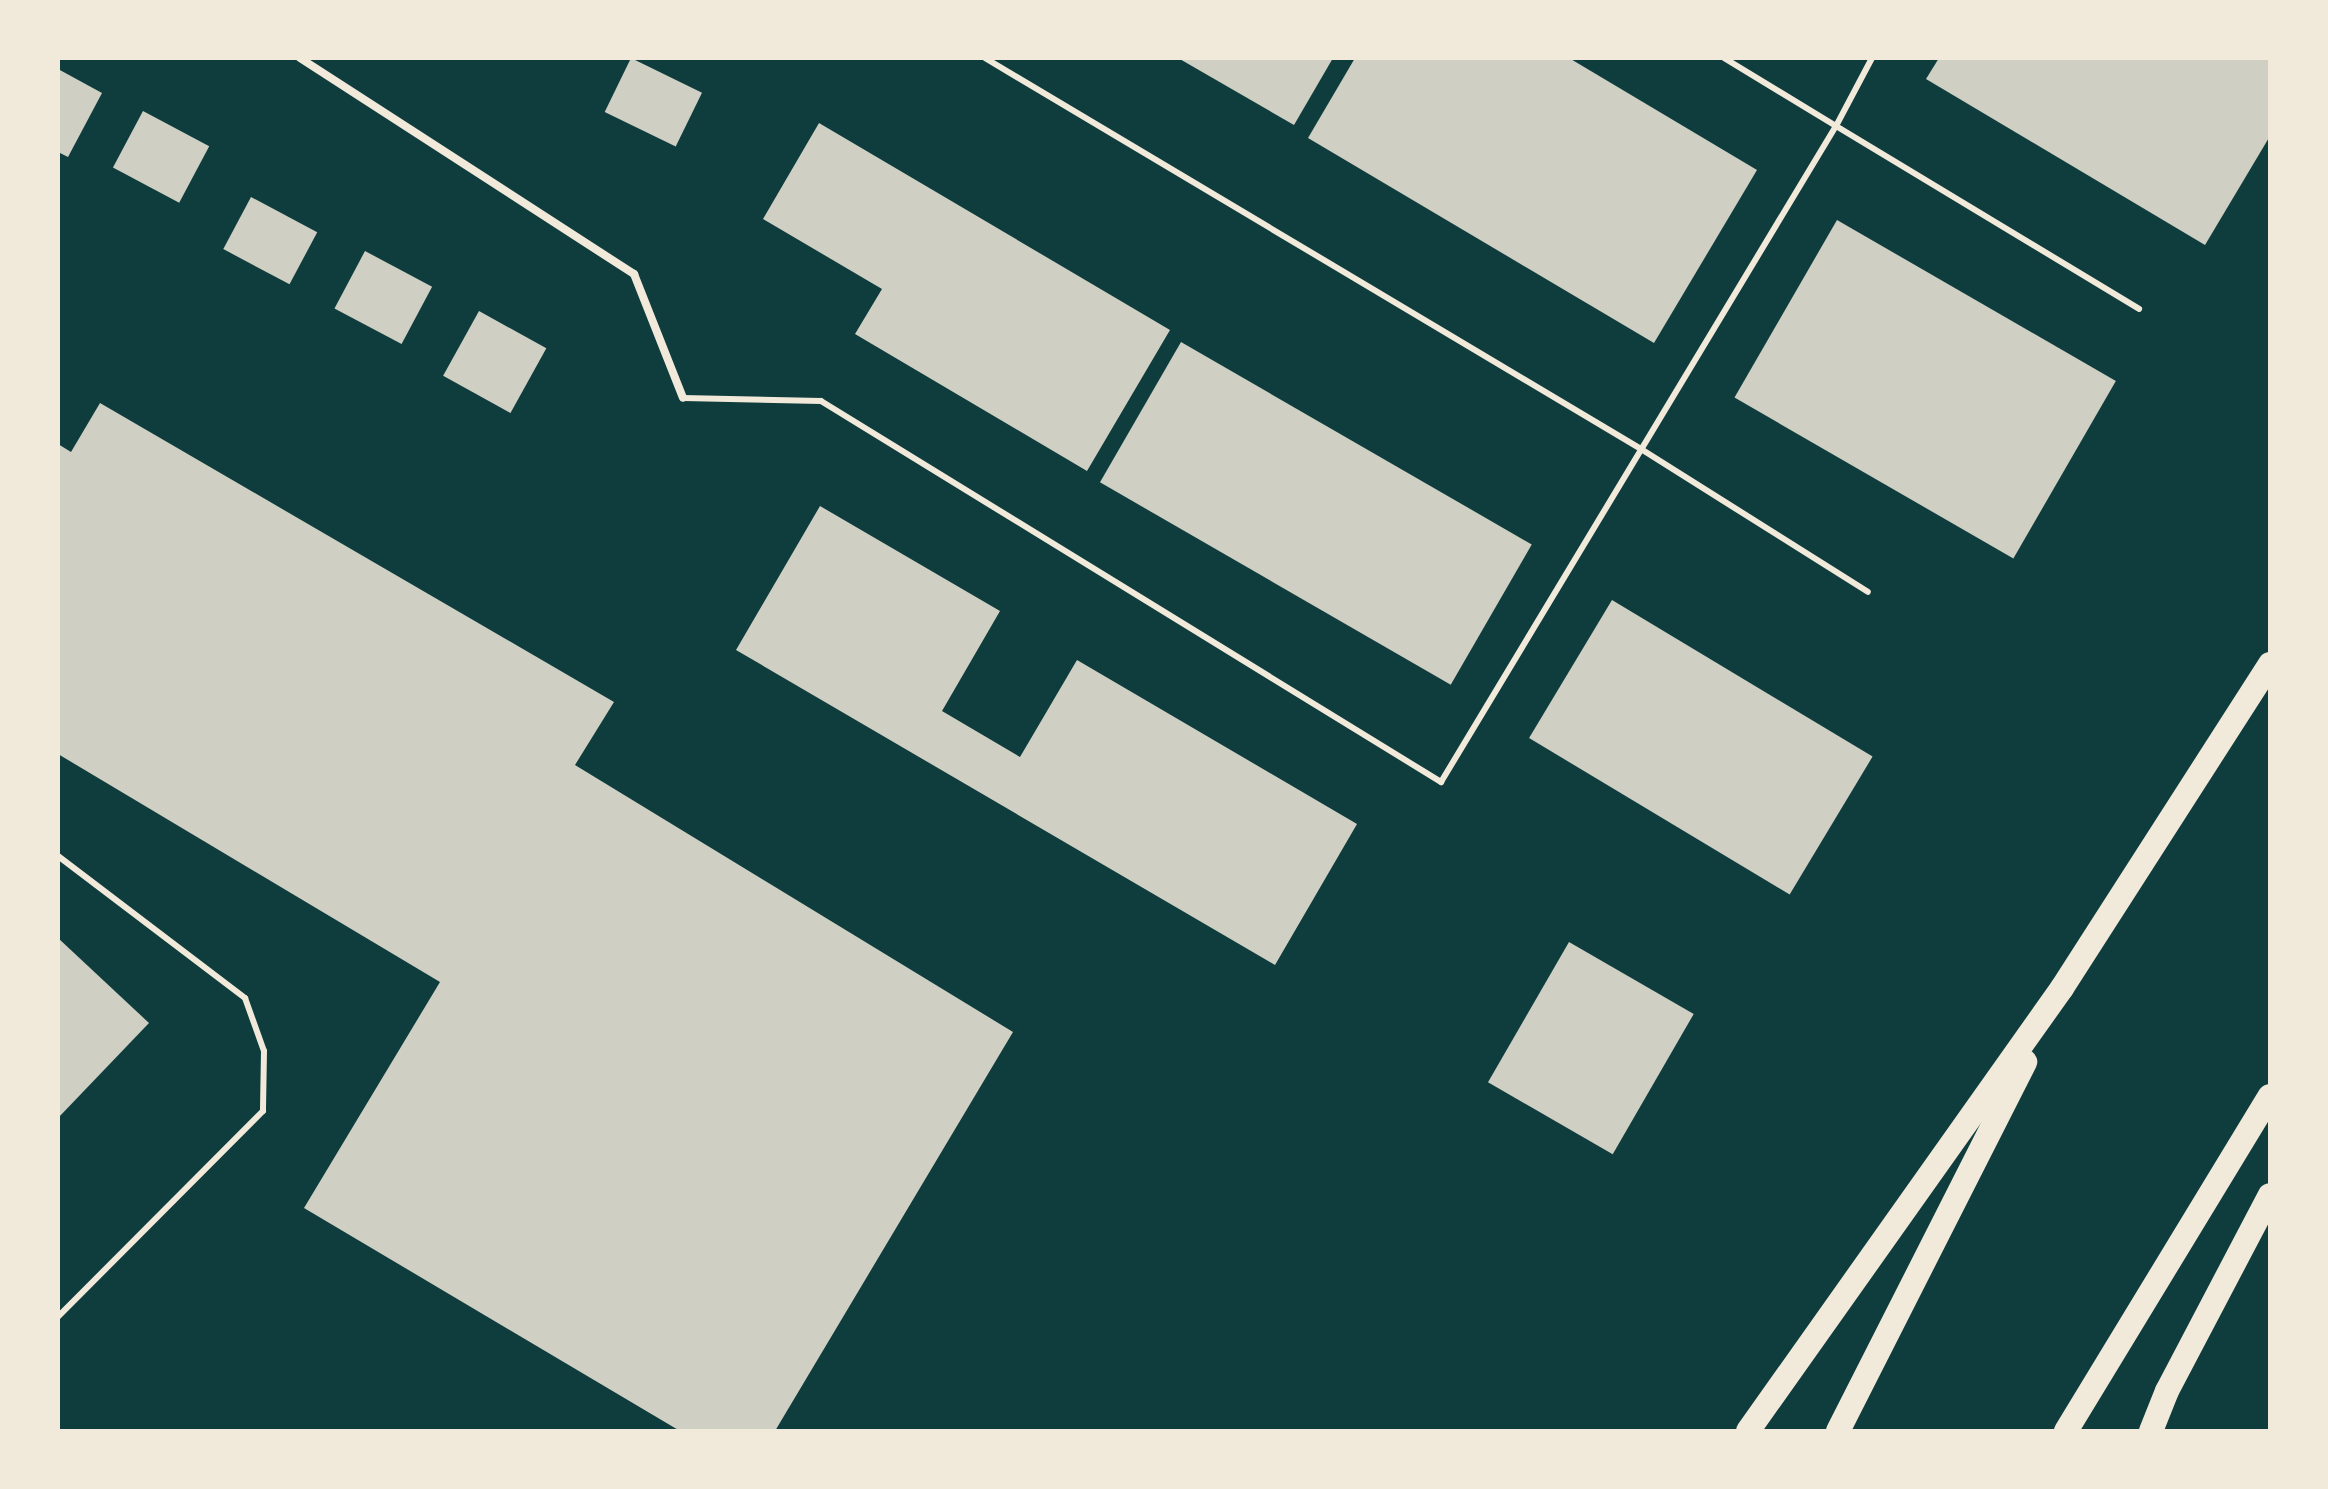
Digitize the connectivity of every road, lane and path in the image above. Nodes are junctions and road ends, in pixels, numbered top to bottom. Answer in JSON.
{"nodes":[{"id":1,"x":300,"y":58,"type":"edge"},
{"id":2,"x":985,"y":58,"type":"edge"},
{"id":3,"x":1724,"y":58,"type":"edge"},
{"id":4,"x":1872,"y":58,"type":"edge"},
{"id":5,"x":1836,"y":126,"type":"junction"},
{"id":6,"x":2139,"y":309,"type":"dead end"},
{"id":7,"x":683,"y":398,"type":"joint"},
{"id":8,"x":1641,"y":449,"type":"junction"},
{"id":9,"x":1868,"y":592,"type":"dead end"},
{"id":10,"x":2270,"y":664,"type":"edge"},
{"id":11,"x":58,"y":856,"type":"edge"},
{"id":12,"x":2062,"y":988,"type":"junction"},
{"id":13,"x":2270,"y":1096,"type":"edge"},
{"id":14,"x":2270,"y":1195,"type":"edge"},
{"id":15,"x":58,"y":1317,"type":"edge"},
{"id":16,"x":1748,"y":1431,"type":"edge"},
{"id":17,"x":1838,"y":1431,"type":"edge"},
{"id":18,"x":2066,"y":1431,"type":"edge"},
{"id":19,"x":2151,"y":1431,"type":"edge"}],
"edges":[{"from":1,"to":7,"type":"street"},
{"from":2,"to":8,"type":"lane"},
{"from":3,"to":5,"type":"lane"},
{"from":4,"to":5,"type":"lane"},
{"from":5,"to":6,"type":"lane"},
{"from":5,"to":8,"type":"lane"},
{"from":7,"to":8,"type":"lane"},
{"from":8,"to":9,"type":"lane"},
{"from":10,"to":12,"type":"highway"},
{"from":11,"to":15,"type":"lane"},
{"from":12,"to":16,"type":"highway"},
{"from":12,"to":17,"type":"highway"},
{"from":13,"to":18,"type":"highway"},
{"from":14,"to":19,"type":"highway"}]}
